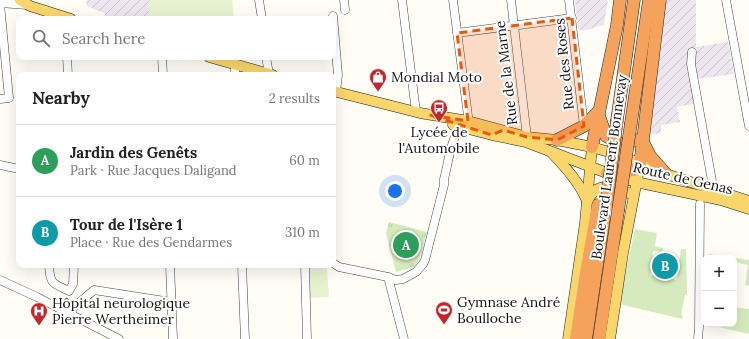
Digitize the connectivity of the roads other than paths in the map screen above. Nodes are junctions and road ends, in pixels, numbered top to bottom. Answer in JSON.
{"nodes":[{"id":1,"x":20,"y":0,"type":"edge"},
{"id":2,"x":259,"y":0,"type":"edge"},
{"id":3,"x":344,"y":0,"type":"edge"},
{"id":4,"x":402,"y":0,"type":"edge"},
{"id":5,"x":453,"y":0,"type":"edge"},
{"id":6,"x":511,"y":0,"type":"edge"},
{"id":7,"x":570,"y":0,"type":"edge"},
{"id":8,"x":620,"y":0,"type":"edge"},
{"id":9,"x":634,"y":0,"type":"edge"},
{"id":10,"x":649,"y":0,"type":"edge"},
{"id":11,"x":660,"y":0,"type":"edge"},
{"id":12,"x":726,"y":0,"type":"edge"},
{"id":13,"x":3,"y":3,"type":"edge"},
{"id":14,"x":29,"y":3,"type":"edge"},
{"id":15,"x":345,"y":10,"type":"dead end"},
{"id":16,"x":61,"y":16,"type":"edge"},
{"id":17,"x":262,"y":16,"type":"edge"},
{"id":18,"x":572,"y":18,"type":"junction"},
{"id":19,"x":514,"y":25,"type":"junction"},
{"id":20,"x":457,"y":33,"type":"junction"},
{"id":21,"x":336,"y":51,"type":"edge"},
{"id":22,"x":692,"y":52,"type":"dead end"},
{"id":23,"x":67,"y":60,"type":"edge"},
{"id":24,"x":162,"y":60,"type":"edge"},
{"id":25,"x":220,"y":60,"type":"edge"},
{"id":26,"x":267,"y":60,"type":"edge"},
{"id":27,"x":235,"y":64,"type":"junction"},
{"id":28,"x":68,"y":72,"type":"edge"},
{"id":29,"x":163,"y":72,"type":"edge"},
{"id":30,"x":235,"y":72,"type":"edge"},
{"id":31,"x":264,"y":72,"type":"edge"},
{"id":32,"x":270,"y":72,"type":"edge"},
{"id":33,"x":336,"y":86,"type":"edge"},
{"id":34,"x":336,"y":92,"type":"edge"},
{"id":35,"x":0,"y":99,"type":"edge"},
{"id":36,"x":416,"y":112,"type":"junction"},
{"id":37,"x":598,"y":112,"type":"junction"},
{"id":38,"x":463,"y":124,"type":"junction"},
{"id":39,"x":584,"y":126,"type":"junction"},
{"id":40,"x":749,"y":126,"type":"edge"},
{"id":41,"x":503,"y":130,"type":"junction"},
{"id":42,"x":492,"y":135,"type":"junction"},
{"id":43,"x":643,"y":138,"type":"junction"},
{"id":44,"x":527,"y":139,"type":"junction"},
{"id":45,"x":557,"y":140,"type":"junction"},
{"id":46,"x":592,"y":147,"type":"junction"},
{"id":47,"x":550,"y":151,"type":"junction"},
{"id":48,"x":616,"y":154,"type":"junction"},
{"id":49,"x":640,"y":164,"type":"junction"},
{"id":50,"x":0,"y":165,"type":"edge"},
{"id":51,"x":590,"y":166,"type":"junction"},
{"id":52,"x":16,"y":168,"type":"edge"},
{"id":53,"x":607,"y":173,"type":"junction"},
{"id":54,"x":666,"y":174,"type":"junction"},
{"id":55,"x":636,"y":182,"type":"junction"},
{"id":56,"x":658,"y":187,"type":"junction"},
{"id":57,"x":705,"y":196,"type":"junction"},
{"id":58,"x":749,"y":201,"type":"edge"},
{"id":59,"x":597,"y":204,"type":"junction"},
{"id":60,"x":749,"y":209,"type":"edge"},
{"id":61,"x":631,"y":216,"type":"junction"},
{"id":62,"x":623,"y":253,"type":"junction"},
{"id":63,"x":336,"y":265,"type":"edge"},
{"id":64,"x":49,"y":268,"type":"edge"},
{"id":65,"x":74,"y":268,"type":"edge"},
{"id":66,"x":170,"y":268,"type":"edge"},
{"id":67,"x":242,"y":268,"type":"edge"},
{"id":68,"x":305,"y":268,"type":"edge"},
{"id":69,"x":388,"y":277,"type":"junction"},
{"id":70,"x":0,"y":280,"type":"edge"},
{"id":71,"x":171,"y":302,"type":"junction"},
{"id":72,"x":70,"y":315,"type":"junction"},
{"id":73,"x":119,"y":339,"type":"edge"},
{"id":74,"x":173,"y":339,"type":"edge"},
{"id":75,"x":245,"y":339,"type":"edge"},
{"id":76,"x":307,"y":339,"type":"edge"},
{"id":77,"x":404,"y":339,"type":"edge"},
{"id":78,"x":568,"y":339,"type":"edge"},
{"id":79,"x":576,"y":339,"type":"edge"},
{"id":80,"x":586,"y":339,"type":"edge"},
{"id":81,"x":599,"y":339,"type":"edge"},
{"id":82,"x":610,"y":339,"type":"edge"},
{"id":83,"x":698,"y":339,"type":"edge"}],
"edges":[{"from":1,"to":14,"type":"main road"},
{"from":2,"to":17,"type":"street"},
{"from":3,"to":15,"type":"street"},
{"from":4,"to":36,"type":"street"},
{"from":5,"to":20,"type":"street"},
{"from":6,"to":19,"type":"street","name":"Rue de la Marne"},
{"from":7,"to":18,"type":"street","name":"Rue des Roses"},
{"from":8,"to":37,"type":"highway"},
{"from":9,"to":48,"type":"highway","name":"Boulevard Laurent Bonnevay","bridge":true},
{"from":10,"to":81,"type":"highway","name":"Boulevard Laurent Bonnevay","bridge":true},
{"from":11,"to":43,"type":"highway"},
{"from":12,"to":40,"type":"street"},
{"from":13,"to":14,"type":"street"},
{"from":13,"to":35,"type":"street"},
{"from":14,"to":16,"type":"main road"},
{"from":18,"to":19,"type":"street"},
{"from":18,"to":39,"type":"street","name":"Rue des Roses"},
{"from":19,"to":20,"type":"street"},
{"from":19,"to":44,"type":"street","name":"Rue de la Marne"},
{"from":20,"to":38,"type":"street"},
{"from":21,"to":33,"type":"street"},
{"from":22,"to":57,"type":"street"},
{"from":23,"to":28,"type":"street"},
{"from":24,"to":29,"type":"street"},
{"from":25,"to":27,"type":"main road"},
{"from":26,"to":32,"type":"street"},
{"from":27,"to":30,"type":"street"},
{"from":27,"to":31,"type":"main road"},
{"from":34,"to":36,"type":"main road","name":"Route de Genas"},
{"from":36,"to":38,"type":"main road","name":"Route de Genas"},
{"from":37,"to":39,"type":"highway"},
{"from":37,"to":43,"type":"highway"},
{"from":37,"to":46,"type":"highway"},
{"from":38,"to":41,"type":"main road","name":"Route de Genas"},
{"from":38,"to":42,"type":"main road","name":"Route de Genas"},
{"from":38,"to":69,"type":"street"},
{"from":39,"to":45,"type":"highway"},
{"from":41,"to":42,"type":"street"},
{"from":41,"to":44,"type":"main road","name":"Route de Genas"},
{"from":42,"to":44,"type":"main road","name":"Route de Genas"},
{"from":43,"to":49,"type":"highway"},
{"from":43,"to":54,"type":"highway"},
{"from":44,"to":45,"type":"main road","name":"Route de Genas"},
{"from":44,"to":47,"type":"main road","name":"Route de Genas"},
{"from":45,"to":46,"type":"main road","name":"Route de Genas"},
{"from":46,"to":48,"type":"main road","name":"Route de Genas"},
{"from":46,"to":51,"type":"main road"},
{"from":47,"to":51,"type":"main road","name":"Route de Genas"},
{"from":47,"to":59,"type":"main road"},
{"from":48,"to":49,"type":"main road","name":"Route de Genas"},
{"from":48,"to":51,"type":"main road"},
{"from":48,"to":59,"type":"highway","name":"Boulevard Laurent Bonnevay"},
{"from":49,"to":53,"type":"highway"},
{"from":49,"to":54,"type":"main road","name":"Route de Genas"},
{"from":49,"to":55,"type":"main road"},
{"from":50,"to":52,"type":"street"},
{"from":51,"to":53,"type":"main road","name":"Route de Genas"},
{"from":51,"to":59,"type":"main road"},
{"from":53,"to":55,"type":"main road","name":"Route de Genas"},
{"from":54,"to":57,"type":"main road","name":"Route de Genas"},
{"from":55,"to":56,"type":"main road","name":"Route de Genas"},
{"from":55,"to":61,"type":"main road"},
{"from":56,"to":57,"type":"main road","name":"Route de Genas"},
{"from":56,"to":61,"type":"main road"},
{"from":57,"to":58,"type":"main road","name":"Route de Genas"},
{"from":57,"to":60,"type":"main road","name":"Route de Genas"},
{"from":57,"to":83,"type":"street"},
{"from":59,"to":62,"type":"main road"},
{"from":59,"to":78,"type":"main road"},
{"from":59,"to":79,"type":"highway"},
{"from":59,"to":80,"type":"highway","name":"Boulevard Laurent Bonnevay"},
{"from":61,"to":62,"type":"main road"},
{"from":62,"to":82,"type":"main road"},
{"from":63,"to":69,"type":"street"},
{"from":64,"to":65,"type":"street"},
{"from":66,"to":71,"type":"street"},
{"from":67,"to":75,"type":"street"},
{"from":68,"to":76,"type":"street"},
{"from":69,"to":77,"type":"street"},
{"from":70,"to":72,"type":"street"},
{"from":71,"to":72,"type":"street"},
{"from":71,"to":74,"type":"street"},
{"from":72,"to":73,"type":"street"}]}
